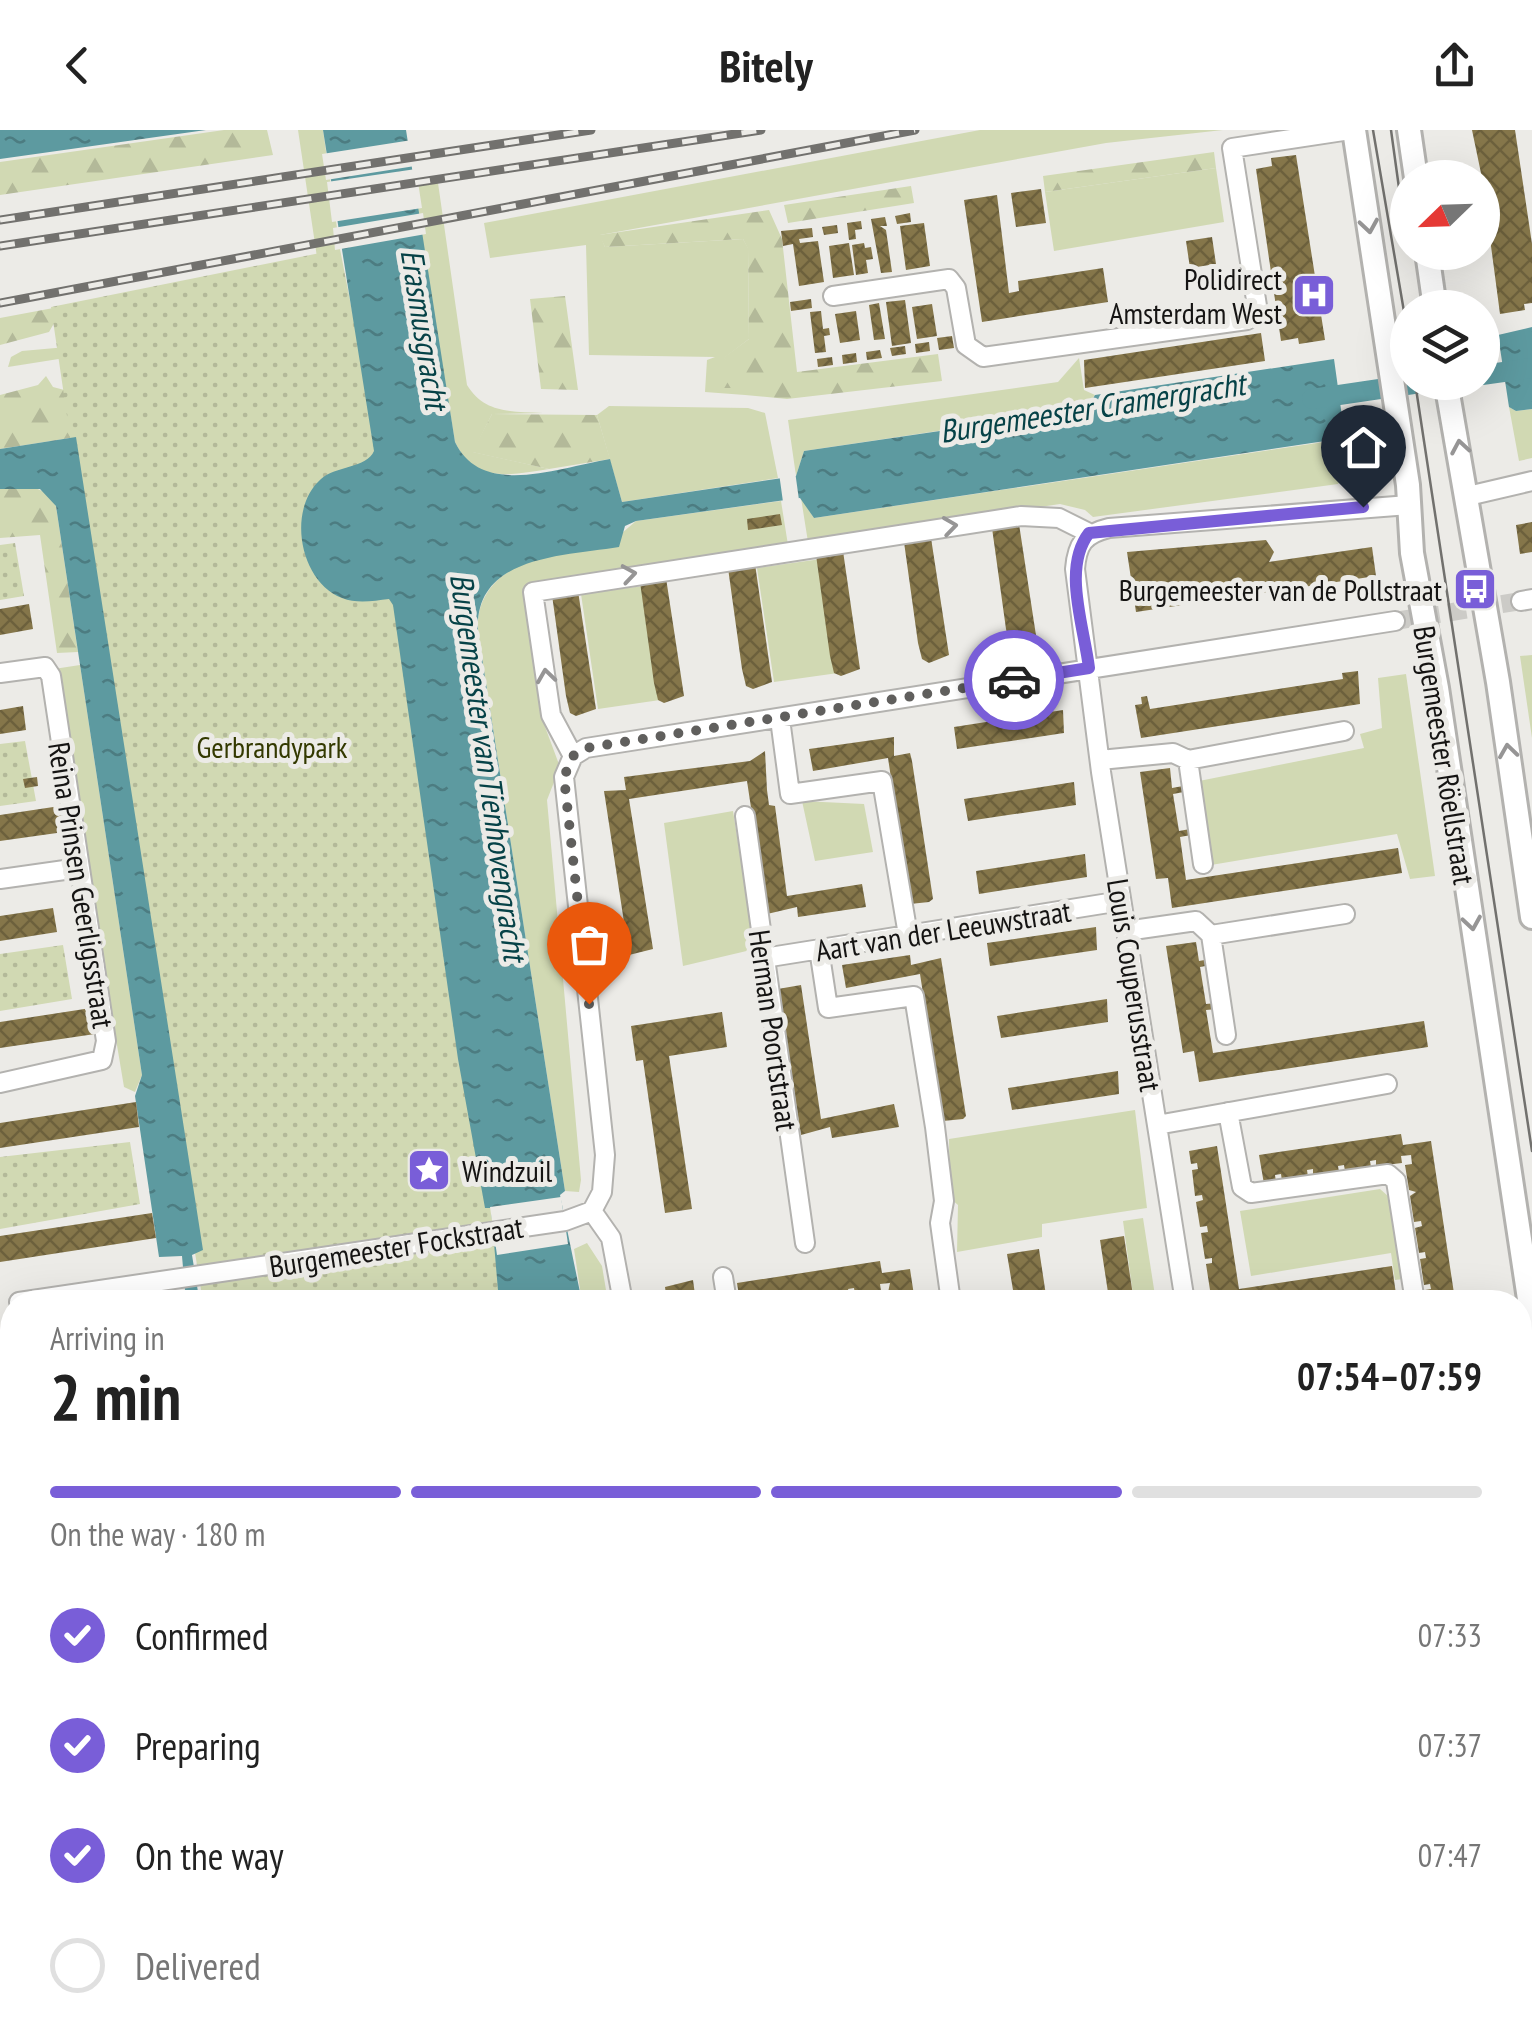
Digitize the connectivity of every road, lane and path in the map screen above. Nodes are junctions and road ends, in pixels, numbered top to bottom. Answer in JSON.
{"nodes":[{"id":1,"x":1352,"y":130,"type":"edge"},
{"id":2,"x":1409,"y":130,"type":"edge"},
{"id":3,"x":1413,"y":160,"type":"edge"},
{"id":4,"x":834,"y":296,"type":"dead end"},
{"id":5,"x":1450,"y":400,"type":"edge"},
{"id":6,"x":1532,"y":481,"type":"edge"},
{"id":7,"x":1468,"y":496,"type":"junction"},
{"id":8,"x":1409,"y":505,"type":"junction"},
{"id":9,"x":1089,"y":533,"type":"junction"},
{"id":10,"x":1395,"y":622,"type":"tunnel mouth"},
{"id":11,"x":1089,"y":668,"type":"junction"},
{"id":12,"x":0,"y":673,"type":"edge"},
{"id":13,"x":780,"y":718,"type":"junction"},
{"id":14,"x":1344,"y":731,"type":"dead end"},
{"id":15,"x":573,"y":756,"type":"junction"},
{"id":16,"x":1100,"y":760,"type":"junction"},
{"id":17,"x":1188,"y":760,"type":"junction"},
{"id":18,"x":745,"y":816,"type":"dead end"},
{"id":19,"x":1203,"y":864,"type":"dead end"},
{"id":20,"x":79,"y":868,"type":"junction"},
{"id":21,"x":0,"y":880,"type":"edge"},
{"id":22,"x":1121,"y":900,"type":"junction"},
{"id":23,"x":1345,"y":914,"type":"dead end"},
{"id":24,"x":1532,"y":917,"type":"edge"},
{"id":25,"x":1126,"y":931,"type":"junction"},
{"id":26,"x":908,"y":935,"type":"junction"},
{"id":27,"x":1211,"y":936,"type":"junction"},
{"id":28,"x":819,"y":948,"type":"junction"},
{"id":29,"x":764,"y":958,"type":"junction"},
{"id":30,"x":1226,"y":1034,"type":"dead end"},
{"id":31,"x":0,"y":1083,"type":"edge"},
{"id":32,"x":1387,"y":1084,"type":"dead end"},
{"id":33,"x":1228,"y":1112,"type":"junction"},
{"id":34,"x":1157,"y":1125,"type":"junction"},
{"id":35,"x":592,"y":1211,"type":"junction"},
{"id":36,"x":806,"y":1243,"type":"dead end"},
{"id":37,"x":723,"y":1277,"type":"dead end"},
{"id":38,"x":103,"y":1290,"type":"edge"},
{"id":39,"x":621,"y":1290,"type":"edge"},
{"id":40,"x":725,"y":1290,"type":"edge"},
{"id":41,"x":950,"y":1290,"type":"edge"},
{"id":42,"x":1183,"y":1290,"type":"edge"},
{"id":43,"x":1414,"y":1290,"type":"edge"},
{"id":44,"x":1527,"y":1290,"type":"edge"}],
"edges":[{"from":1,"to":4,"type":"street"},
{"from":1,"to":8,"type":"main road","name":"Burgemeester Röellstraat","one_way":true},
{"from":2,"to":3,"type":"main road"},
{"from":7,"to":5,"type":"main road","name":"Burgemeester Röellstraat","one_way":true},
{"from":6,"to":7,"type":"street"},
{"from":24,"to":7,"type":"main road","name":"Burgemeester Röellstraat","one_way":true},
{"from":8,"to":9,"type":"street"},
{"from":8,"to":44,"type":"main road","name":"Burgemeester Röellstraat","one_way":true},
{"from":9,"to":11,"type":"street"},
{"from":15,"to":9,"type":"street","one_way":true},
{"from":10,"to":11,"type":"street"},
{"from":11,"to":13,"type":"street"},
{"from":11,"to":16,"type":"street","name":"Louis Couperusstraat"},
{"from":12,"to":20,"type":"street","name":"Reina Prinsen Geerligsstraat"},
{"from":13,"to":15,"type":"street"},
{"from":13,"to":26,"type":"street"},
{"from":14,"to":17,"type":"street"},
{"from":15,"to":35,"type":"street"},
{"from":16,"to":17,"type":"street"},
{"from":16,"to":22,"type":"street","name":"Louis Couperusstraat"},
{"from":17,"to":19,"type":"street"},
{"from":18,"to":29,"type":"street","name":"Herman Poortstraat"},
{"from":20,"to":21,"type":"street"},
{"from":20,"to":31,"type":"street","name":"Reina Prinsen Geerligsstraat"},
{"from":22,"to":25,"type":"street","name":"Louis Couperusstraat"},
{"from":22,"to":26,"type":"street","name":"Aart van der Leeuwstraat"},
{"from":23,"to":27,"type":"street"},
{"from":25,"to":27,"type":"street"},
{"from":25,"to":34,"type":"street","name":"Louis Couperusstraat"},
{"from":26,"to":28,"type":"street","name":"Aart van der Leeuwstraat"},
{"from":27,"to":30,"type":"street"},
{"from":28,"to":29,"type":"street","name":"Aart van der Leeuwstraat"},
{"from":28,"to":41,"type":"street"},
{"from":29,"to":36,"type":"street","name":"Herman Poortstraat"},
{"from":32,"to":33,"type":"street"},
{"from":33,"to":34,"type":"street"},
{"from":33,"to":43,"type":"street"},
{"from":34,"to":42,"type":"street","name":"Louis Couperusstraat"},
{"from":35,"to":38,"type":"street","name":"Burgemeester Fockstraat"},
{"from":35,"to":39,"type":"street"},
{"from":37,"to":40,"type":"street"}]}
